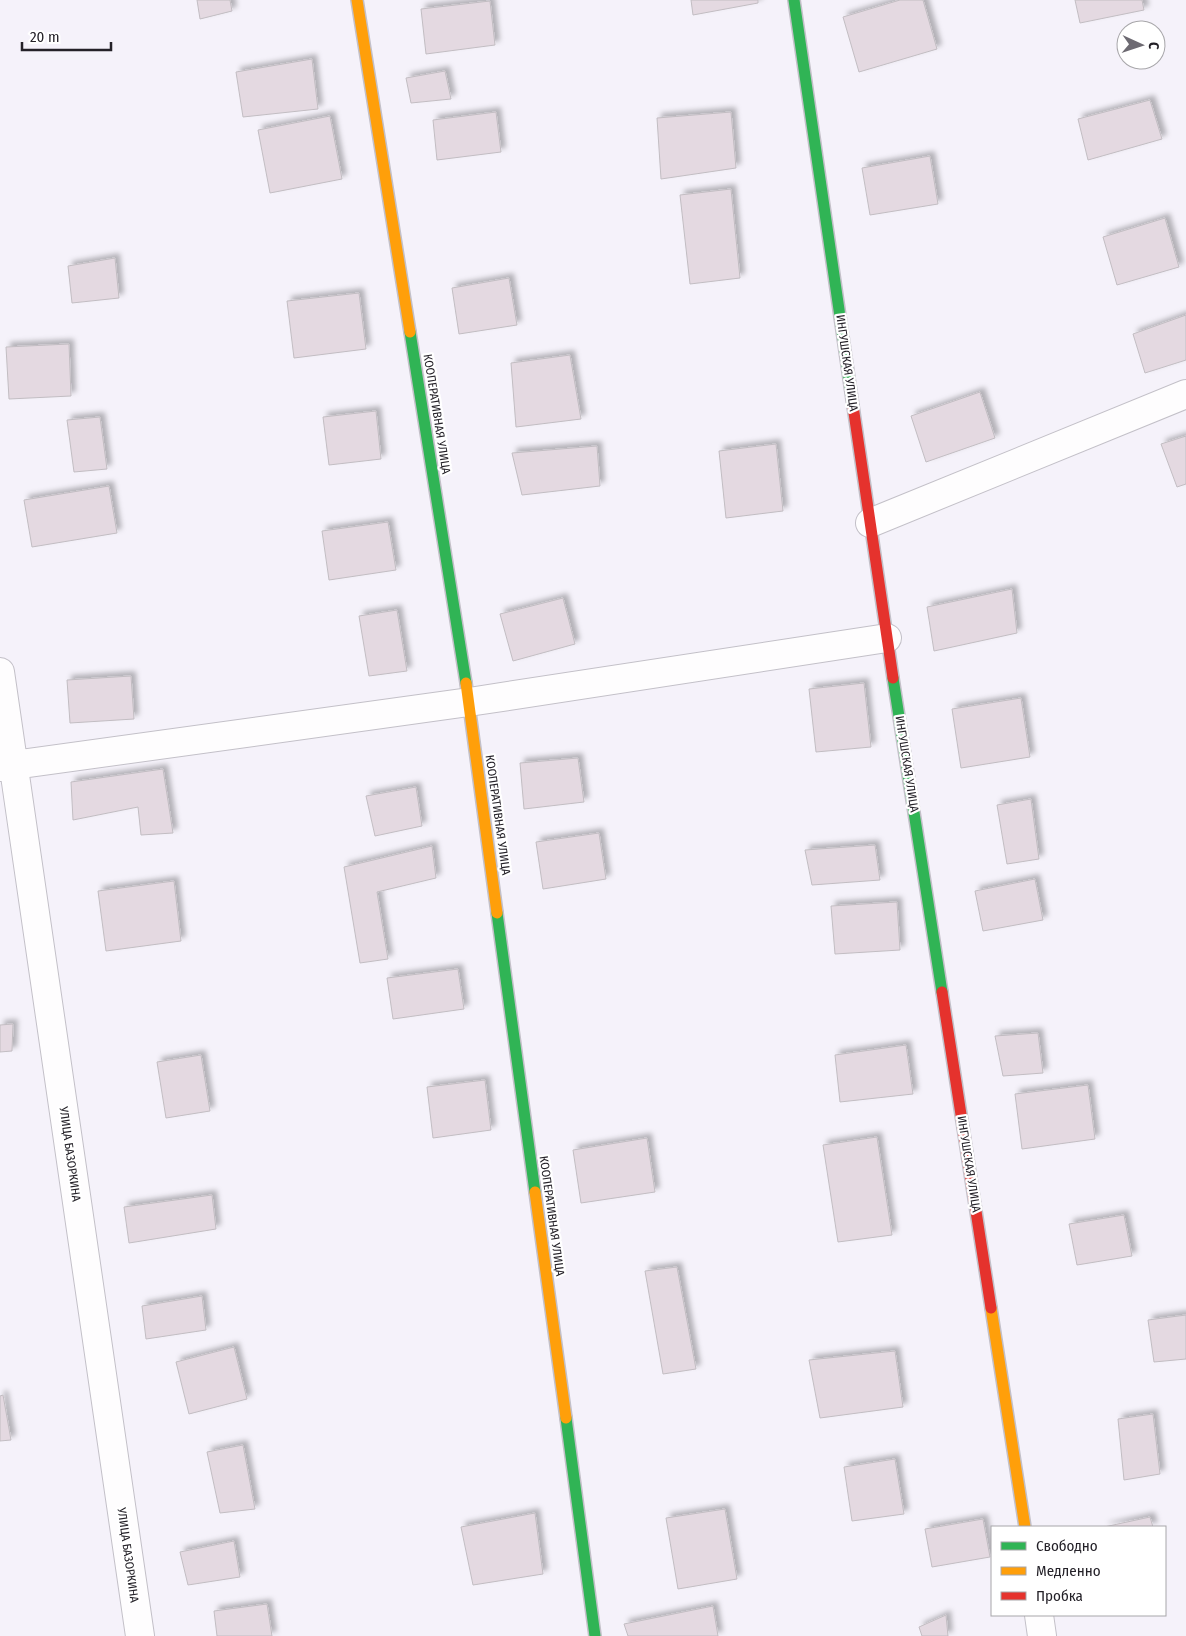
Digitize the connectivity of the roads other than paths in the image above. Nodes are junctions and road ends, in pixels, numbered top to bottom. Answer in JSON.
{"nodes":[{"id":1,"x":356,"y":0,"type":"edge"},
{"id":2,"x":794,"y":0,"type":"edge"},
{"id":3,"x":1186,"y":394,"type":"edge"},
{"id":4,"x":870,"y":523,"type":"junction"},
{"id":5,"x":887,"y":638,"type":"junction"},
{"id":6,"x":0,"y":672,"type":"edge"},
{"id":7,"x":470,"y":702,"type":"junction"},
{"id":8,"x":6,"y":766,"type":"edge"},
{"id":9,"x":1025,"y":1526,"type":"edge"},
{"id":10,"x":1039,"y":1616,"type":"edge"},
{"id":11,"x":140,"y":1636,"type":"edge"},
{"id":12,"x":595,"y":1636,"type":"edge"},
{"id":13,"x":1042,"y":1636,"type":"edge"}],
"edges":[{"from":1,"to":7,"type":"street","name":"КООПЕРАТИВНАЯ УЛИЦА"},
{"from":2,"to":4,"type":"street","name":"ИНГУШСКАЯ УЛИЦА"},
{"from":3,"to":4,"type":"street"},
{"from":4,"to":5,"type":"street","name":"ИНГУШСКАЯ УЛИЦА"},
{"from":5,"to":7,"type":"street"},
{"from":5,"to":9,"type":"street","name":"ИНГУШСКАЯ УЛИЦА"},
{"from":6,"to":8,"type":"street","name":"УЛИЦА БАЗОРКИНА"},
{"from":7,"to":8,"type":"street"},
{"from":7,"to":12,"type":"street","name":"КООПЕРАТИВНАЯ УЛИЦА"},
{"from":8,"to":11,"type":"street","name":"УЛИЦА БАЗОРКИНА"},
{"from":10,"to":13,"type":"street"}]}
